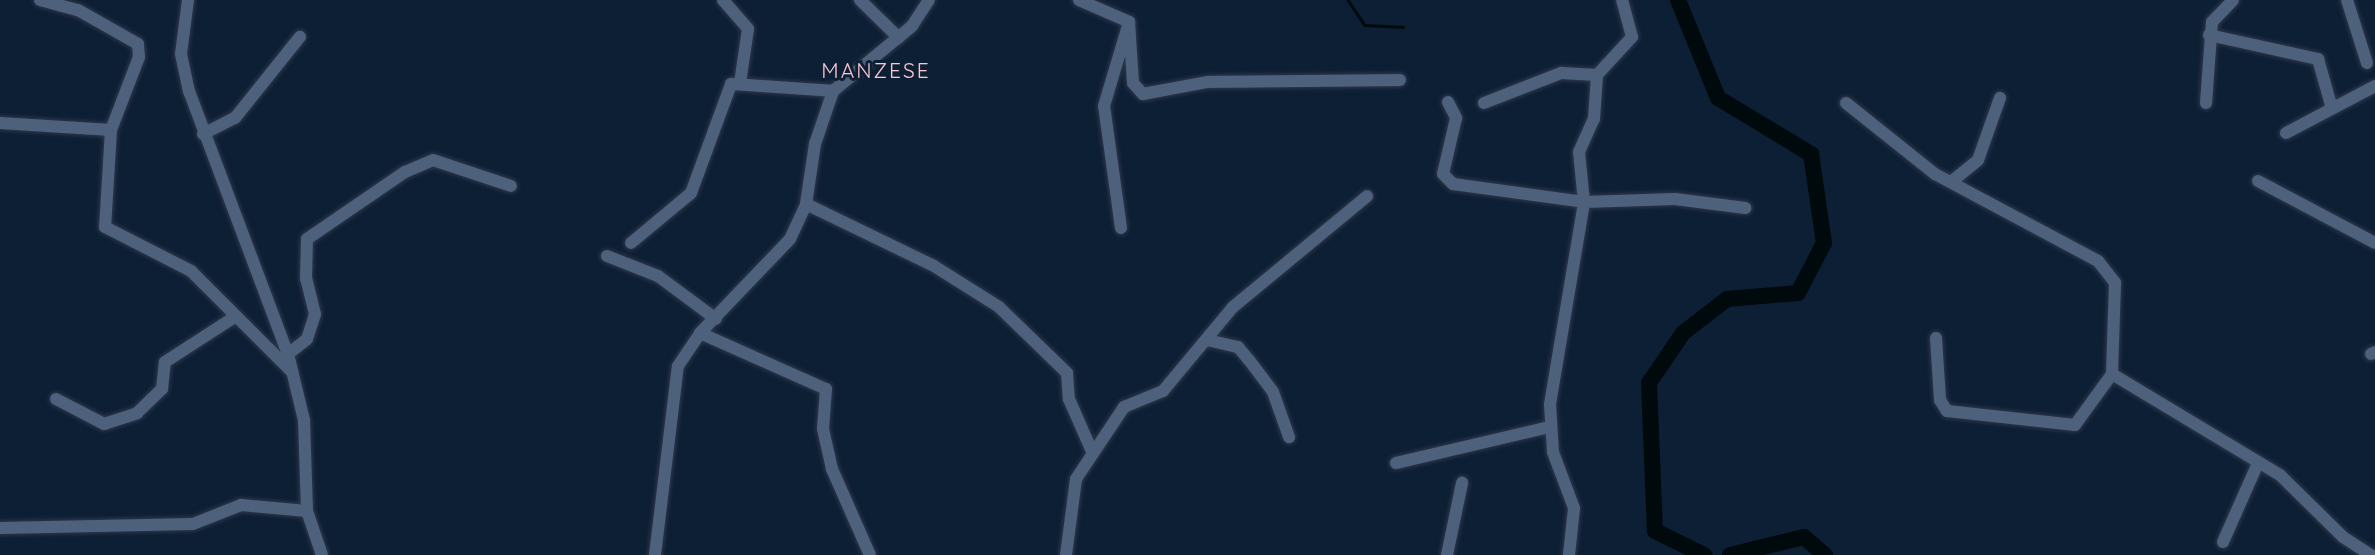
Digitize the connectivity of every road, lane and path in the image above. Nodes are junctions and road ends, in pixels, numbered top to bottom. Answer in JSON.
{"nodes":[{"id":1,"x":40,"y":0,"type":"edge"},
{"id":2,"x":188,"y":0,"type":"edge"},
{"id":3,"x":723,"y":0,"type":"edge"},
{"id":4,"x":860,"y":0,"type":"edge"},
{"id":5,"x":929,"y":0,"type":"edge"},
{"id":6,"x":1079,"y":0,"type":"edge"},
{"id":7,"x":1622,"y":0,"type":"edge"},
{"id":8,"x":2233,"y":0,"type":"edge"},
{"id":9,"x":2347,"y":0,"type":"edge"},
{"id":10,"x":1129,"y":22,"type":"junction"},
{"id":11,"x":2209,"y":35,"type":"junction"},
{"id":12,"x":300,"y":37,"type":"dead end"},
{"id":13,"x":899,"y":38,"type":"junction"},
{"id":14,"x":2367,"y":63,"type":"dead end"},
{"id":15,"x":1597,"y":75,"type":"junction"},
{"id":16,"x":1400,"y":80,"type":"dead end"},
{"id":17,"x":740,"y":83,"type":"junction"},
{"id":18,"x":2375,"y":86,"type":"edge"},
{"id":19,"x":833,"y":91,"type":"junction"},
{"id":20,"x":2356,"y":94,"type":"junction"},
{"id":21,"x":2000,"y":98,"type":"dead end"},
{"id":22,"x":2375,"y":100,"type":"edge"},
{"id":23,"x":1448,"y":102,"type":"dead end"},
{"id":24,"x":1484,"y":103,"type":"dead end"},
{"id":25,"x":1846,"y":103,"type":"dead end"},
{"id":26,"x":2206,"y":103,"type":"dead end"},
{"id":27,"x":2331,"y":105,"type":"junction"},
{"id":28,"x":0,"y":122,"type":"edge"},
{"id":29,"x":111,"y":131,"type":"junction"},
{"id":30,"x":2286,"y":133,"type":"dead end"},
{"id":31,"x":203,"y":134,"type":"junction"},
{"id":32,"x":2258,"y":181,"type":"dead end"},
{"id":33,"x":1951,"y":182,"type":"junction"},
{"id":34,"x":511,"y":186,"type":"dead end"},
{"id":35,"x":1367,"y":196,"type":"dead end"},
{"id":36,"x":1584,"y":202,"type":"junction"},
{"id":37,"x":806,"y":204,"type":"junction"},
{"id":38,"x":1745,"y":208,"type":"dead end"},
{"id":39,"x":1121,"y":228,"type":"dead end"},
{"id":40,"x":631,"y":243,"type":"dead end"},
{"id":41,"x":2375,"y":243,"type":"edge"},
{"id":42,"x":607,"y":256,"type":"dead end"},
{"id":43,"x":233,"y":318,"type":"junction"},
{"id":44,"x":716,"y":319,"type":"junction"},
{"id":45,"x":700,"y":333,"type":"junction"},
{"id":46,"x":1936,"y":338,"type":"dead end"},
{"id":47,"x":1207,"y":340,"type":"junction"},
{"id":48,"x":288,"y":354,"type":"junction"},
{"id":49,"x":292,"y":372,"type":"junction"},
{"id":50,"x":2112,"y":374,"type":"junction"},
{"id":51,"x":56,"y":399,"type":"dead end"},
{"id":52,"x":1549,"y":427,"type":"junction"},
{"id":53,"x":1289,"y":437,"type":"dead end"},
{"id":54,"x":1091,"y":449,"type":"junction"},
{"id":55,"x":1396,"y":463,"type":"dead end"},
{"id":56,"x":2258,"y":463,"type":"junction"},
{"id":57,"x":1462,"y":483,"type":"dead end"},
{"id":58,"x":307,"y":511,"type":"junction"},
{"id":59,"x":0,"y":528,"type":"edge"},
{"id":60,"x":2223,"y":542,"type":"dead end"},
{"id":61,"x":322,"y":555,"type":"edge"},
{"id":62,"x":655,"y":555,"type":"edge"},
{"id":63,"x":870,"y":555,"type":"edge"},
{"id":64,"x":1066,"y":555,"type":"edge"},
{"id":65,"x":1447,"y":555,"type":"edge"},
{"id":66,"x":1569,"y":555,"type":"edge"},
{"id":67,"x":2371,"y":555,"type":"edge"}],
"edges":[{"from":1,"to":29,"type":"street"},
{"from":2,"to":31,"type":"street"},
{"from":3,"to":17,"type":"street"},
{"from":4,"to":13,"type":"street"},
{"from":5,"to":13,"type":"street"},
{"from":6,"to":10,"type":"street"},
{"from":7,"to":15,"type":"street"},
{"from":8,"to":11,"type":"street"},
{"from":9,"to":14,"type":"street"},
{"from":10,"to":16,"type":"street"},
{"from":10,"to":39,"type":"street"},
{"from":11,"to":26,"type":"street"},
{"from":11,"to":27,"type":"street"},
{"from":12,"to":31,"type":"street"},
{"from":13,"to":19,"type":"street"},
{"from":15,"to":24,"type":"street"},
{"from":15,"to":36,"type":"street"},
{"from":17,"to":19,"type":"street"},
{"from":17,"to":40,"type":"street"},
{"from":18,"to":20,"type":"street"},
{"from":19,"to":37,"type":"street"},
{"from":20,"to":22,"type":"street"},
{"from":20,"to":27,"type":"street"},
{"from":21,"to":33,"type":"street"},
{"from":23,"to":36,"type":"street"},
{"from":25,"to":33,"type":"street"},
{"from":27,"to":30,"type":"street"},
{"from":28,"to":29,"type":"street"},
{"from":29,"to":43,"type":"street"},
{"from":31,"to":48,"type":"street"},
{"from":32,"to":41,"type":"street"},
{"from":33,"to":50,"type":"street"},
{"from":34,"to":48,"type":"street"},
{"from":35,"to":47,"type":"street"},
{"from":36,"to":38,"type":"street"},
{"from":36,"to":52,"type":"street"},
{"from":37,"to":44,"type":"street"},
{"from":37,"to":54,"type":"street"},
{"from":42,"to":44,"type":"street"},
{"from":43,"to":49,"type":"street"},
{"from":43,"to":51,"type":"street"},
{"from":44,"to":45,"type":"street"},
{"from":45,"to":62,"type":"street"},
{"from":45,"to":63,"type":"street"},
{"from":46,"to":50,"type":"street"},
{"from":47,"to":53,"type":"street"},
{"from":47,"to":54,"type":"street"},
{"from":48,"to":49,"type":"street"},
{"from":49,"to":58,"type":"street"},
{"from":50,"to":56,"type":"street"},
{"from":52,"to":55,"type":"street"},
{"from":52,"to":66,"type":"street"},
{"from":54,"to":64,"type":"street"},
{"from":56,"to":60,"type":"street"},
{"from":56,"to":67,"type":"street"},
{"from":57,"to":65,"type":"street"},
{"from":58,"to":59,"type":"street"},
{"from":58,"to":61,"type":"street"}]}
